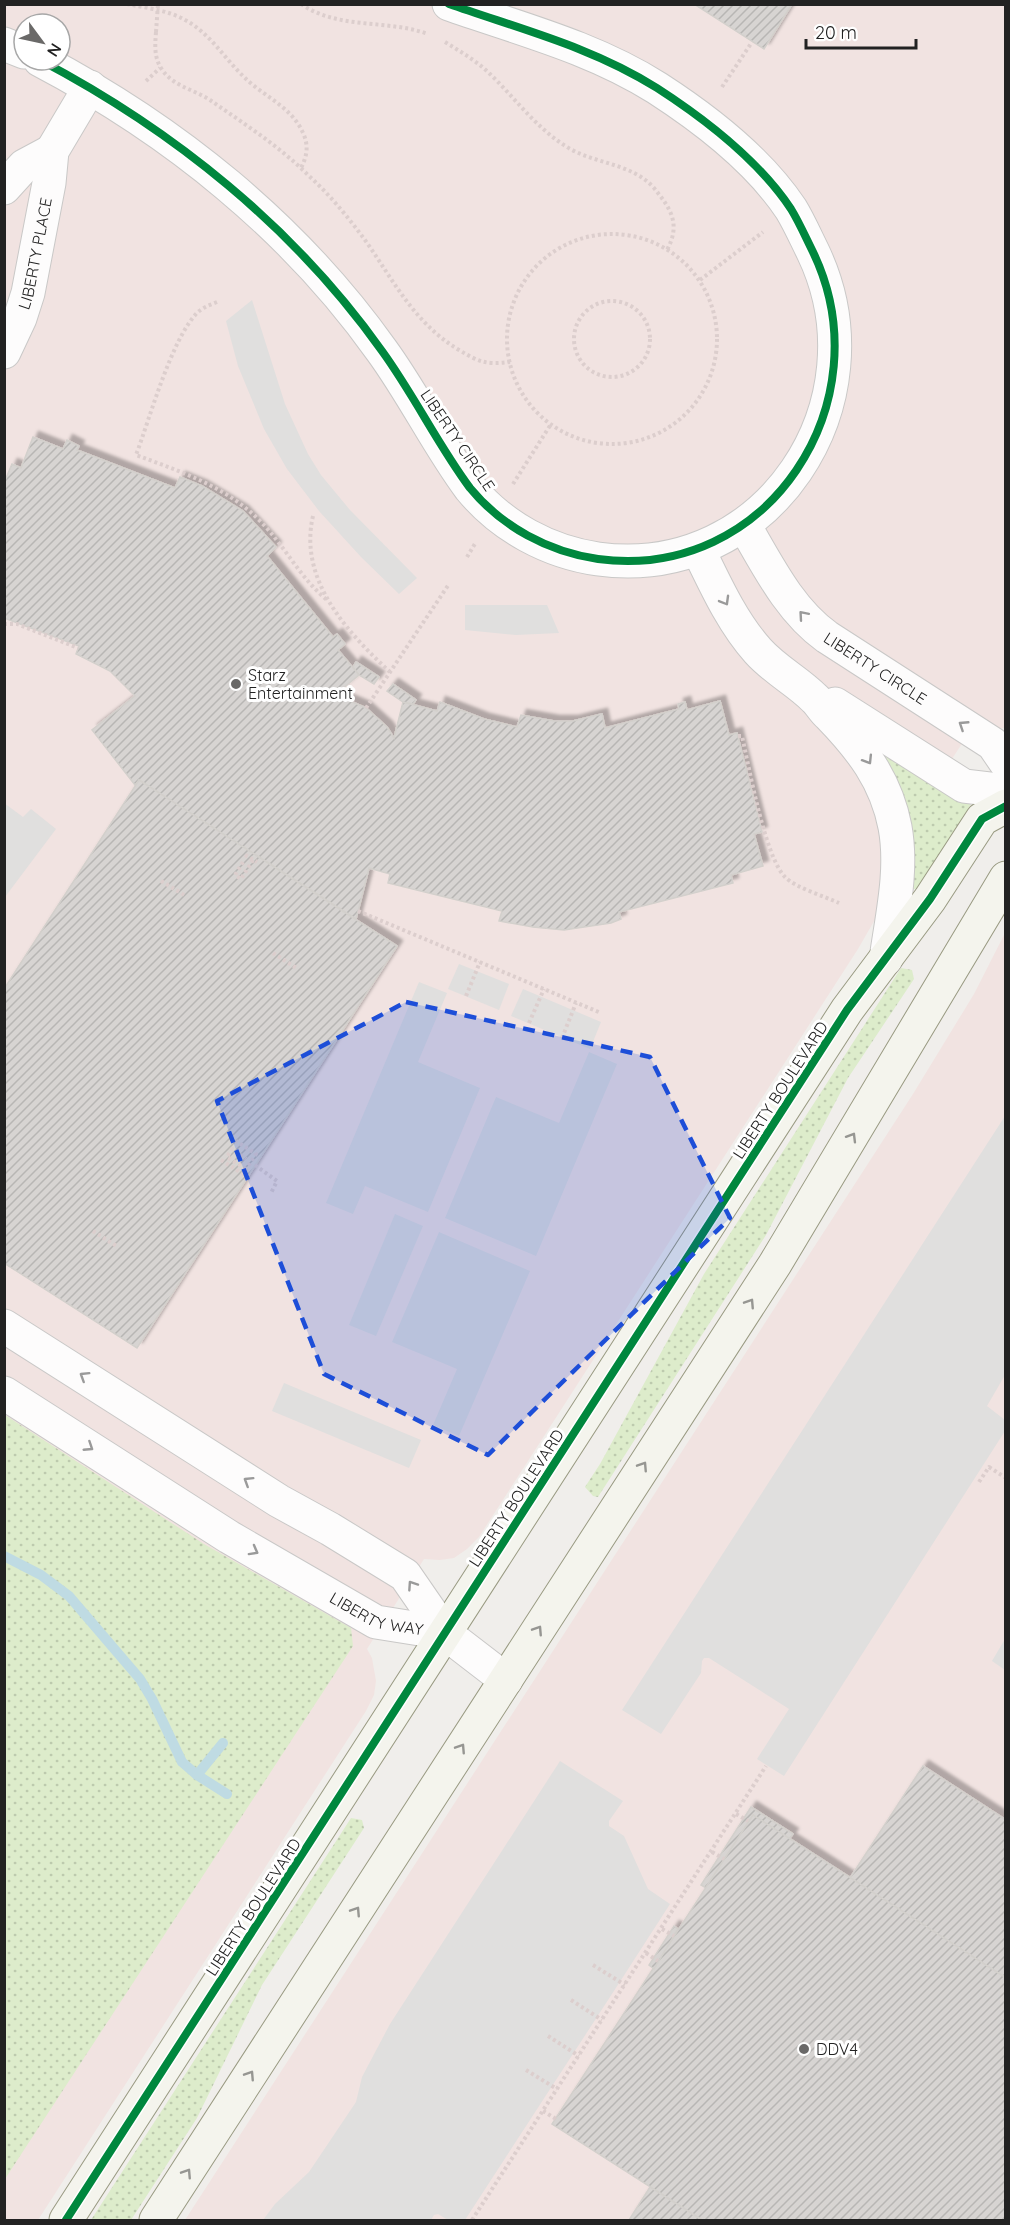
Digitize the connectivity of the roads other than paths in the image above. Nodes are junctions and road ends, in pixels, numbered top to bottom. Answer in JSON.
{"nodes":[{"id":1,"x":449,"y":4,"type":"edge"},
{"id":2,"x":62,"y":72,"type":"edge"},
{"id":3,"x":90,"y":87,"type":"junction"},
{"id":4,"x":52,"y":151,"type":"junction"},
{"id":5,"x":4,"y":188,"type":"edge"},
{"id":6,"x":4,"y":352,"type":"edge"},
{"id":7,"x":744,"y":525,"type":"junction"},
{"id":8,"x":698,"y":549,"type":"junction"},
{"id":9,"x":816,"y":699,"type":"junction"},
{"id":10,"x":1005,"y":763,"type":"edge"},
{"id":11,"x":1005,"y":791,"type":"edge"},
{"id":12,"x":1005,"y":806,"type":"edge"},
{"id":13,"x":1005,"y":878,"type":"edge"},
{"id":14,"x":886,"y":959,"type":"junction"},
{"id":15,"x":4,"y":1326,"type":"edge"},
{"id":16,"x":4,"y":1393,"type":"edge"},
{"id":17,"x":445,"y":1633,"type":"junction"},
{"id":18,"x":506,"y":1680,"type":"junction"},
{"id":19,"x":66,"y":2220,"type":"edge"},
{"id":20,"x":156,"y":2220,"type":"edge"}],
"edges":[{"from":1,"to":7,"type":"street","name":"LIBERTY CIRCLE"},
{"from":2,"to":3,"type":"street","name":"LIBERTY CIRCLE"},
{"from":3,"to":4,"type":"street","name":"LIBERTY PLACE"},
{"from":3,"to":8,"type":"street","name":"LIBERTY CIRCLE"},
{"from":4,"to":5,"type":"street"},
{"from":4,"to":6,"type":"street","name":"LIBERTY PLACE"},
{"from":7,"to":8,"type":"street","name":"LIBERTY CIRCLE"},
{"from":10,"to":7,"type":"street","name":"LIBERTY CIRCLE","one_way":true},
{"from":8,"to":9,"type":"street","one_way":true},
{"from":9,"to":11,"type":"street"},
{"from":9,"to":14,"type":"street","one_way":true},
{"from":12,"to":14,"type":"street","name":"LIBERTY BOULEVARD"},
{"from":18,"to":13,"type":"street","one_way":true},
{"from":14,"to":17,"type":"street","name":"LIBERTY BOULEVARD"},
{"from":17,"to":15,"type":"street","name":"LIBERTY WAY","one_way":true},
{"from":16,"to":17,"type":"street","name":"LIBERTY WAY","one_way":true},
{"from":17,"to":18,"type":"street"},
{"from":17,"to":19,"type":"street","name":"LIBERTY BOULEVARD"},
{"from":20,"to":18,"type":"street","one_way":true}]}
